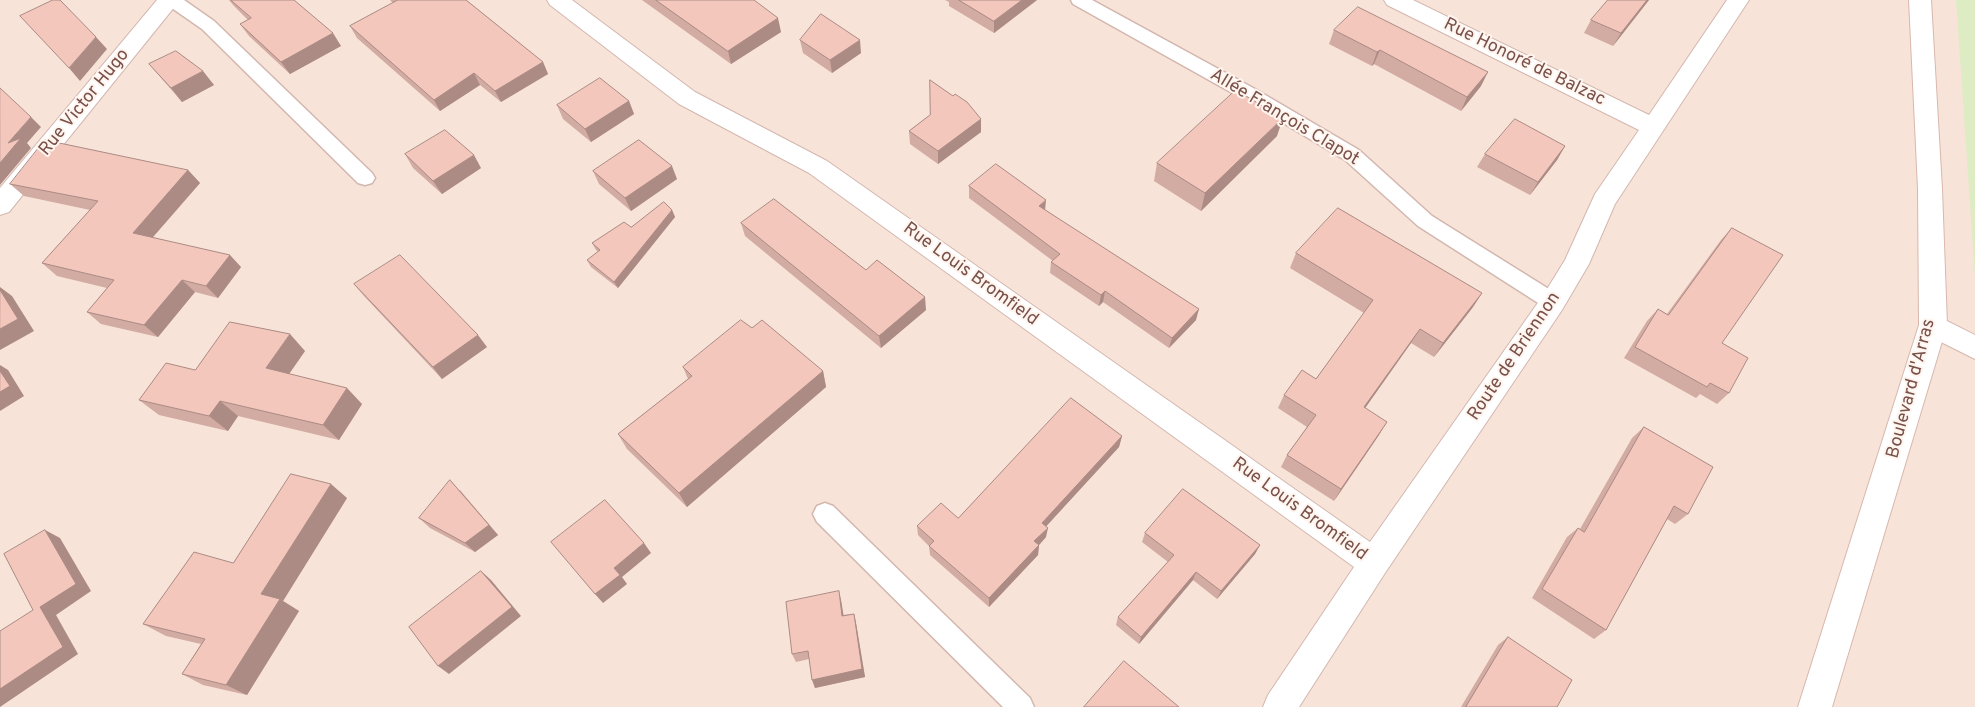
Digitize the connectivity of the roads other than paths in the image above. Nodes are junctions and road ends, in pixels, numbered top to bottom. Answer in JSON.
{"nodes":[{"id":1,"x":170,"y":0,"type":"edge"},
{"id":2,"x":558,"y":0,"type":"edge"},
{"id":3,"x":1078,"y":0,"type":"edge"},
{"id":4,"x":1395,"y":0,"type":"edge"},
{"id":5,"x":1738,"y":0,"type":"edge"},
{"id":6,"x":1920,"y":0,"type":"edge"},
{"id":7,"x":1653,"y":126,"type":"junction"},
{"id":8,"x":365,"y":178,"type":"dead end"},
{"id":9,"x":0,"y":205,"type":"edge"},
{"id":10,"x":1553,"y":302,"type":"junction"},
{"id":11,"x":1934,"y":325,"type":"junction"},
{"id":12,"x":1975,"y":348,"type":"edge"},
{"id":13,"x":825,"y":514,"type":"dead end"},
{"id":14,"x":1374,"y":564,"type":"junction"},
{"id":15,"x":1021,"y":707,"type":"edge"},
{"id":16,"x":1280,"y":707,"type":"edge"},
{"id":17,"x":1815,"y":707,"type":"edge"}],
"edges":[{"from":1,"to":8,"type":"lane"},
{"from":1,"to":9,"type":"street","name":"Rue Victor Hugo"},
{"from":2,"to":14,"type":"street","name":"Rue Louis Bromfield"},
{"from":3,"to":10,"type":"lane","name":"Allée François Clapot"},
{"from":4,"to":7,"type":"street","name":"Rue Honoré de Balzac"},
{"from":5,"to":7,"type":"street","name":"Route de Briennon"},
{"from":6,"to":11,"type":"street","name":"Boulevard d'Arras"},
{"from":7,"to":10,"type":"street","name":"Route de Briennon"},
{"from":10,"to":14,"type":"street","name":"Route de Briennon"},
{"from":11,"to":12,"type":"street"},
{"from":11,"to":17,"type":"street","name":"Boulevard d'Arras"},
{"from":13,"to":15,"type":"lane"},
{"from":14,"to":16,"type":"street","name":"Route de Briennon"}]}
